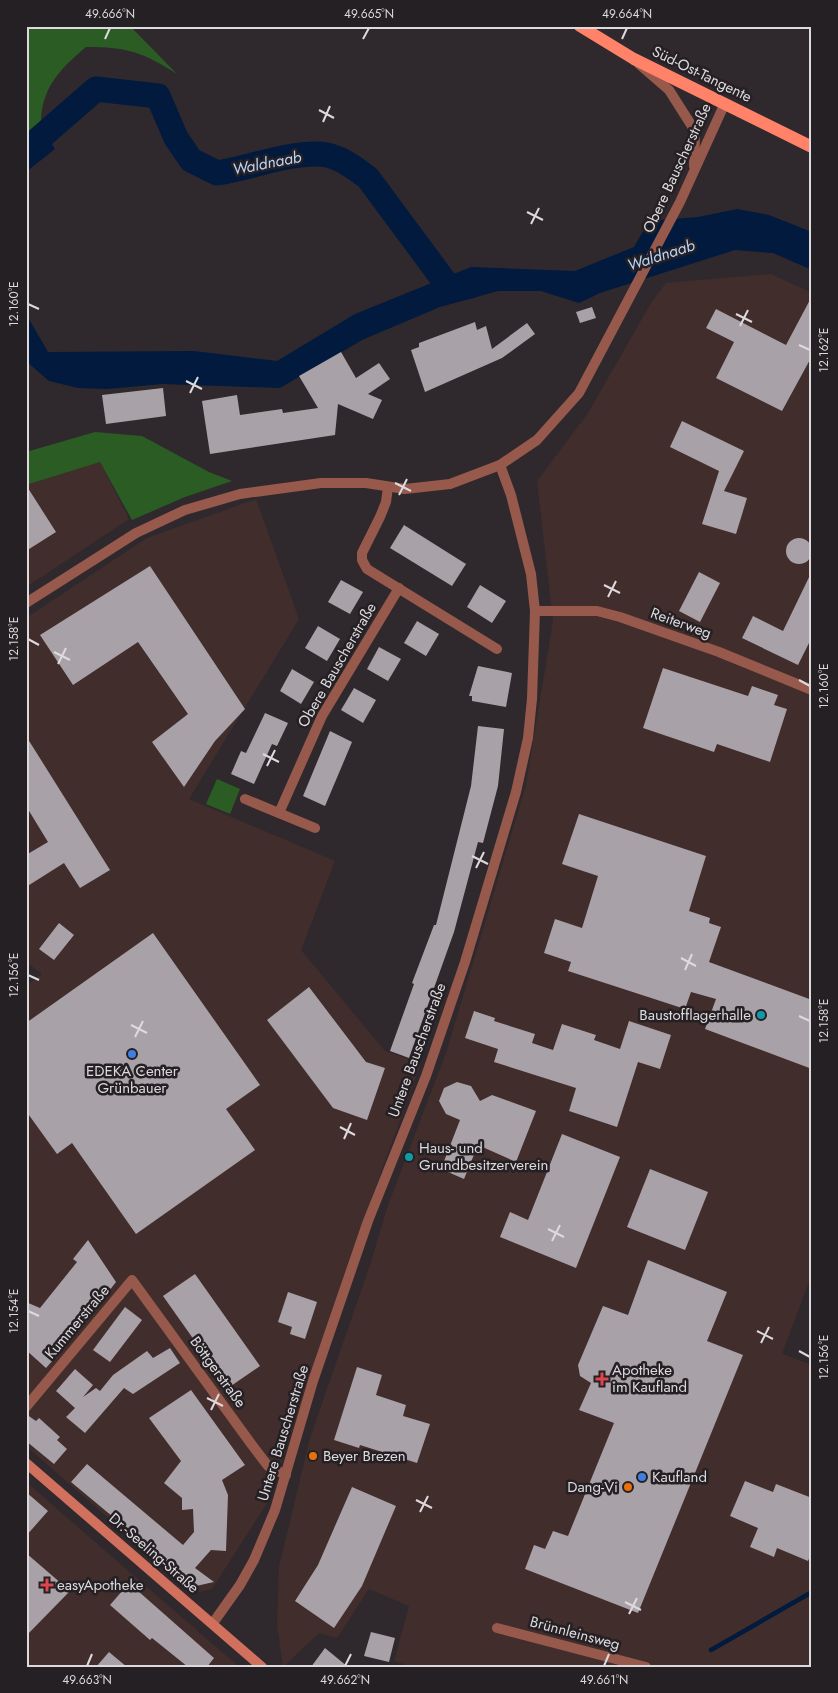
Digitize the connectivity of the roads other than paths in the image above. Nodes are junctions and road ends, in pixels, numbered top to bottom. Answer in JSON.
{"nodes":[{"id":1,"x":580,"y":26,"type":"edge"},
{"id":2,"x":634,"y":59,"type":"junction"},
{"id":3,"x":725,"y":102,"type":"junction"},
{"id":4,"x":812,"y":147,"type":"edge"},
{"id":5,"x":693,"y":172,"type":"junction"},
{"id":6,"x":500,"y":465,"type":"junction"},
{"id":7,"x":388,"y":487,"type":"junction"},
{"id":8,"x":400,"y":588,"type":"junction"},
{"id":9,"x":26,"y":603,"type":"edge"},
{"id":10,"x":535,"y":611,"type":"junction"},
{"id":11,"x":497,"y":649,"type":"dead end"},
{"id":12,"x":812,"y":690,"type":"edge"},
{"id":13,"x":245,"y":799,"type":"dead end"},
{"id":14,"x":279,"y":813,"type":"junction"},
{"id":15,"x":315,"y":828,"type":"dead end"},
{"id":16,"x":132,"y":1280,"type":"joint"},
{"id":17,"x":26,"y":1407,"type":"edge"},
{"id":18,"x":26,"y":1463,"type":"edge"},
{"id":19,"x":286,"y":1475,"type":"junction"},
{"id":20,"x":214,"y":1623,"type":"junction"},
{"id":21,"x":497,"y":1628,"type":"dead end"},
{"id":22,"x":262,"y":1667,"type":"edge"},
{"id":23,"x":646,"y":1667,"type":"edge"}],
"edges":[{"from":1,"to":2,"type":"main road","name":"Süd-Ost-Tangente"},
{"from":2,"to":3,"type":"main road","name":"Süd-Ost-Tangente"},
{"from":2,"to":5,"type":"street"},
{"from":3,"to":4,"type":"main road","name":"Süd-Ost-Tangente"},
{"from":3,"to":5,"type":"street","name":"Obere Bauscherstraße"},
{"from":5,"to":6,"type":"street","name":"Obere Bauscherstraße"},
{"from":6,"to":7,"type":"street","name":"Obere Bauscherstraße"},
{"from":6,"to":10,"type":"street","name":"Untere Bauscherstraße"},
{"from":7,"to":8,"type":"street"},
{"from":7,"to":9,"type":"street","name":"Obere Bauscherstraße"},
{"from":8,"to":11,"type":"street"},
{"from":8,"to":14,"type":"street","name":"Obere Bauscherstraße"},
{"from":10,"to":12,"type":"street","name":"Reiterweg"},
{"from":10,"to":19,"type":"street","name":"Untere Bauscherstraße"},
{"from":13,"to":14,"type":"street"},
{"from":14,"to":15,"type":"street"},
{"from":16,"to":17,"type":"street","name":"Kummerstraße"},
{"from":16,"to":19,"type":"street","name":"Böttgerstraße"},
{"from":18,"to":20,"type":"main road","name":"Dr.-Seeling-Straße"},
{"from":19,"to":20,"type":"street","name":"Untere Bauscherstraße"},
{"from":20,"to":22,"type":"main road","name":"Dr.-Seeling-Straße"},
{"from":21,"to":23,"type":"street","name":"Brünnleinsweg"}]}
